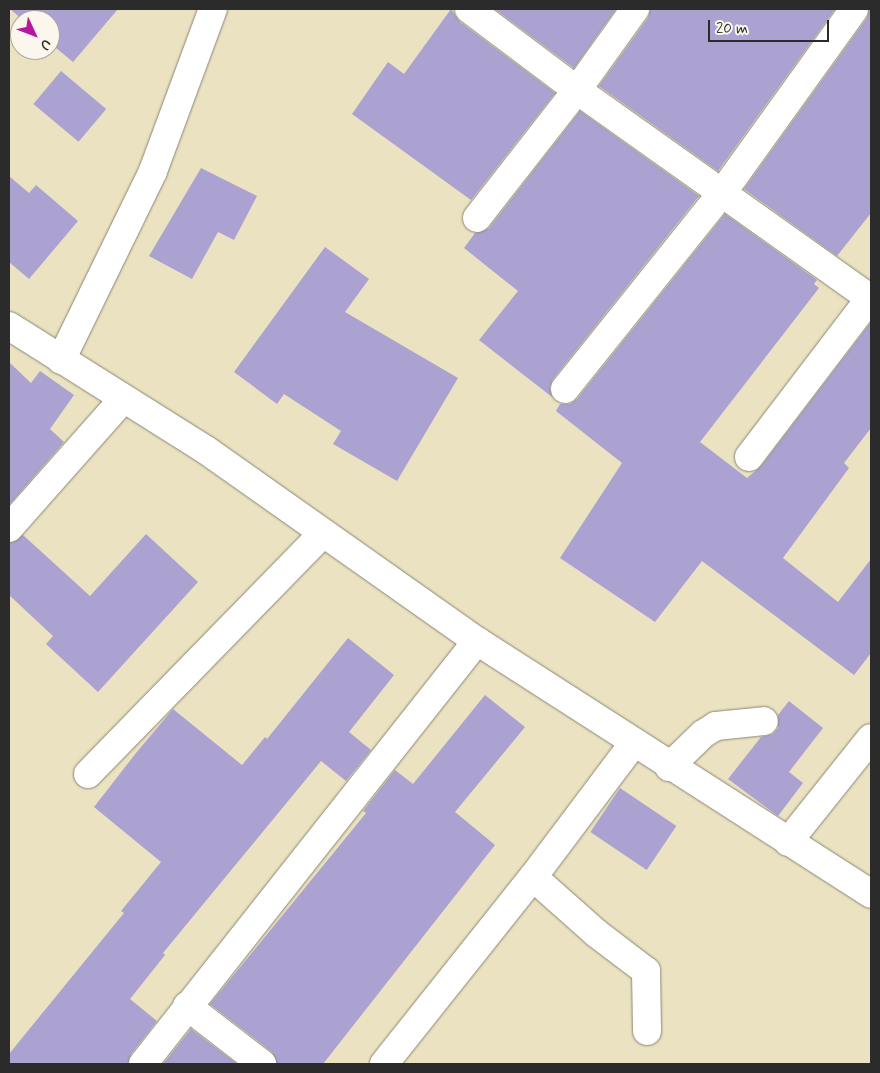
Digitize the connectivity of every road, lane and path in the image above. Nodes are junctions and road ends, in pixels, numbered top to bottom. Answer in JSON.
{"nodes":[{"id":1,"x":213,"y":9,"type":"edge"},
{"id":2,"x":470,"y":9,"type":"edge"},
{"id":3,"x":635,"y":9,"type":"edge"},
{"id":4,"x":854,"y":9,"type":"edge"},
{"id":5,"x":577,"y":90,"type":"junction"},
{"id":6,"x":722,"y":193,"type":"junction"},
{"id":7,"x":477,"y":218,"type":"dead end"},
{"id":8,"x":871,"y":298,"type":"edge"},
{"id":9,"x":9,"y":326,"type":"edge"},
{"id":10,"x":61,"y":360,"type":"junction"},
{"id":11,"x":565,"y":389,"type":"dead end"},
{"id":12,"x":123,"y":398,"type":"junction"},
{"id":13,"x":749,"y":457,"type":"dead end"},
{"id":14,"x":9,"y":528,"type":"edge"},
{"id":15,"x":322,"y":534,"type":"junction"},
{"id":16,"x":477,"y":641,"type":"junction"},
{"id":17,"x":764,"y":721,"type":"dead end"},
{"id":18,"x":871,"y":738,"type":"edge"},
{"id":19,"x":633,"y":744,"type":"junction"},
{"id":20,"x":669,"y":767,"type":"junction"},
{"id":21,"x":88,"y":774,"type":"dead end"},
{"id":22,"x":788,"y":842,"type":"junction"},
{"id":23,"x":533,"y":877,"type":"junction"},
{"id":24,"x":871,"y":894,"type":"edge"},
{"id":25,"x":187,"y":1006,"type":"junction"},
{"id":26,"x":647,"y":1032,"type":"dead end"},
{"id":27,"x":142,"y":1064,"type":"edge"},
{"id":28,"x":262,"y":1064,"type":"edge"},
{"id":29,"x":384,"y":1064,"type":"edge"}],
"edges":[{"from":1,"to":10,"type":"street"},
{"from":2,"to":5,"type":"street"},
{"from":3,"to":5,"type":"street"},
{"from":4,"to":6,"type":"street"},
{"from":5,"to":6,"type":"street"},
{"from":5,"to":7,"type":"street"},
{"from":6,"to":8,"type":"street"},
{"from":6,"to":11,"type":"street"},
{"from":8,"to":13,"type":"street"},
{"from":9,"to":10,"type":"street"},
{"from":10,"to":12,"type":"street"},
{"from":12,"to":14,"type":"street"},
{"from":12,"to":15,"type":"street"},
{"from":15,"to":16,"type":"street"},
{"from":15,"to":21,"type":"street"},
{"from":16,"to":19,"type":"street"},
{"from":16,"to":25,"type":"street"},
{"from":17,"to":20,"type":"street"},
{"from":18,"to":22,"type":"street"},
{"from":19,"to":20,"type":"street"},
{"from":19,"to":23,"type":"street"},
{"from":20,"to":22,"type":"street"},
{"from":22,"to":24,"type":"street"},
{"from":23,"to":26,"type":"street"},
{"from":23,"to":29,"type":"street"},
{"from":25,"to":27,"type":"street"},
{"from":25,"to":28,"type":"street"}]}
